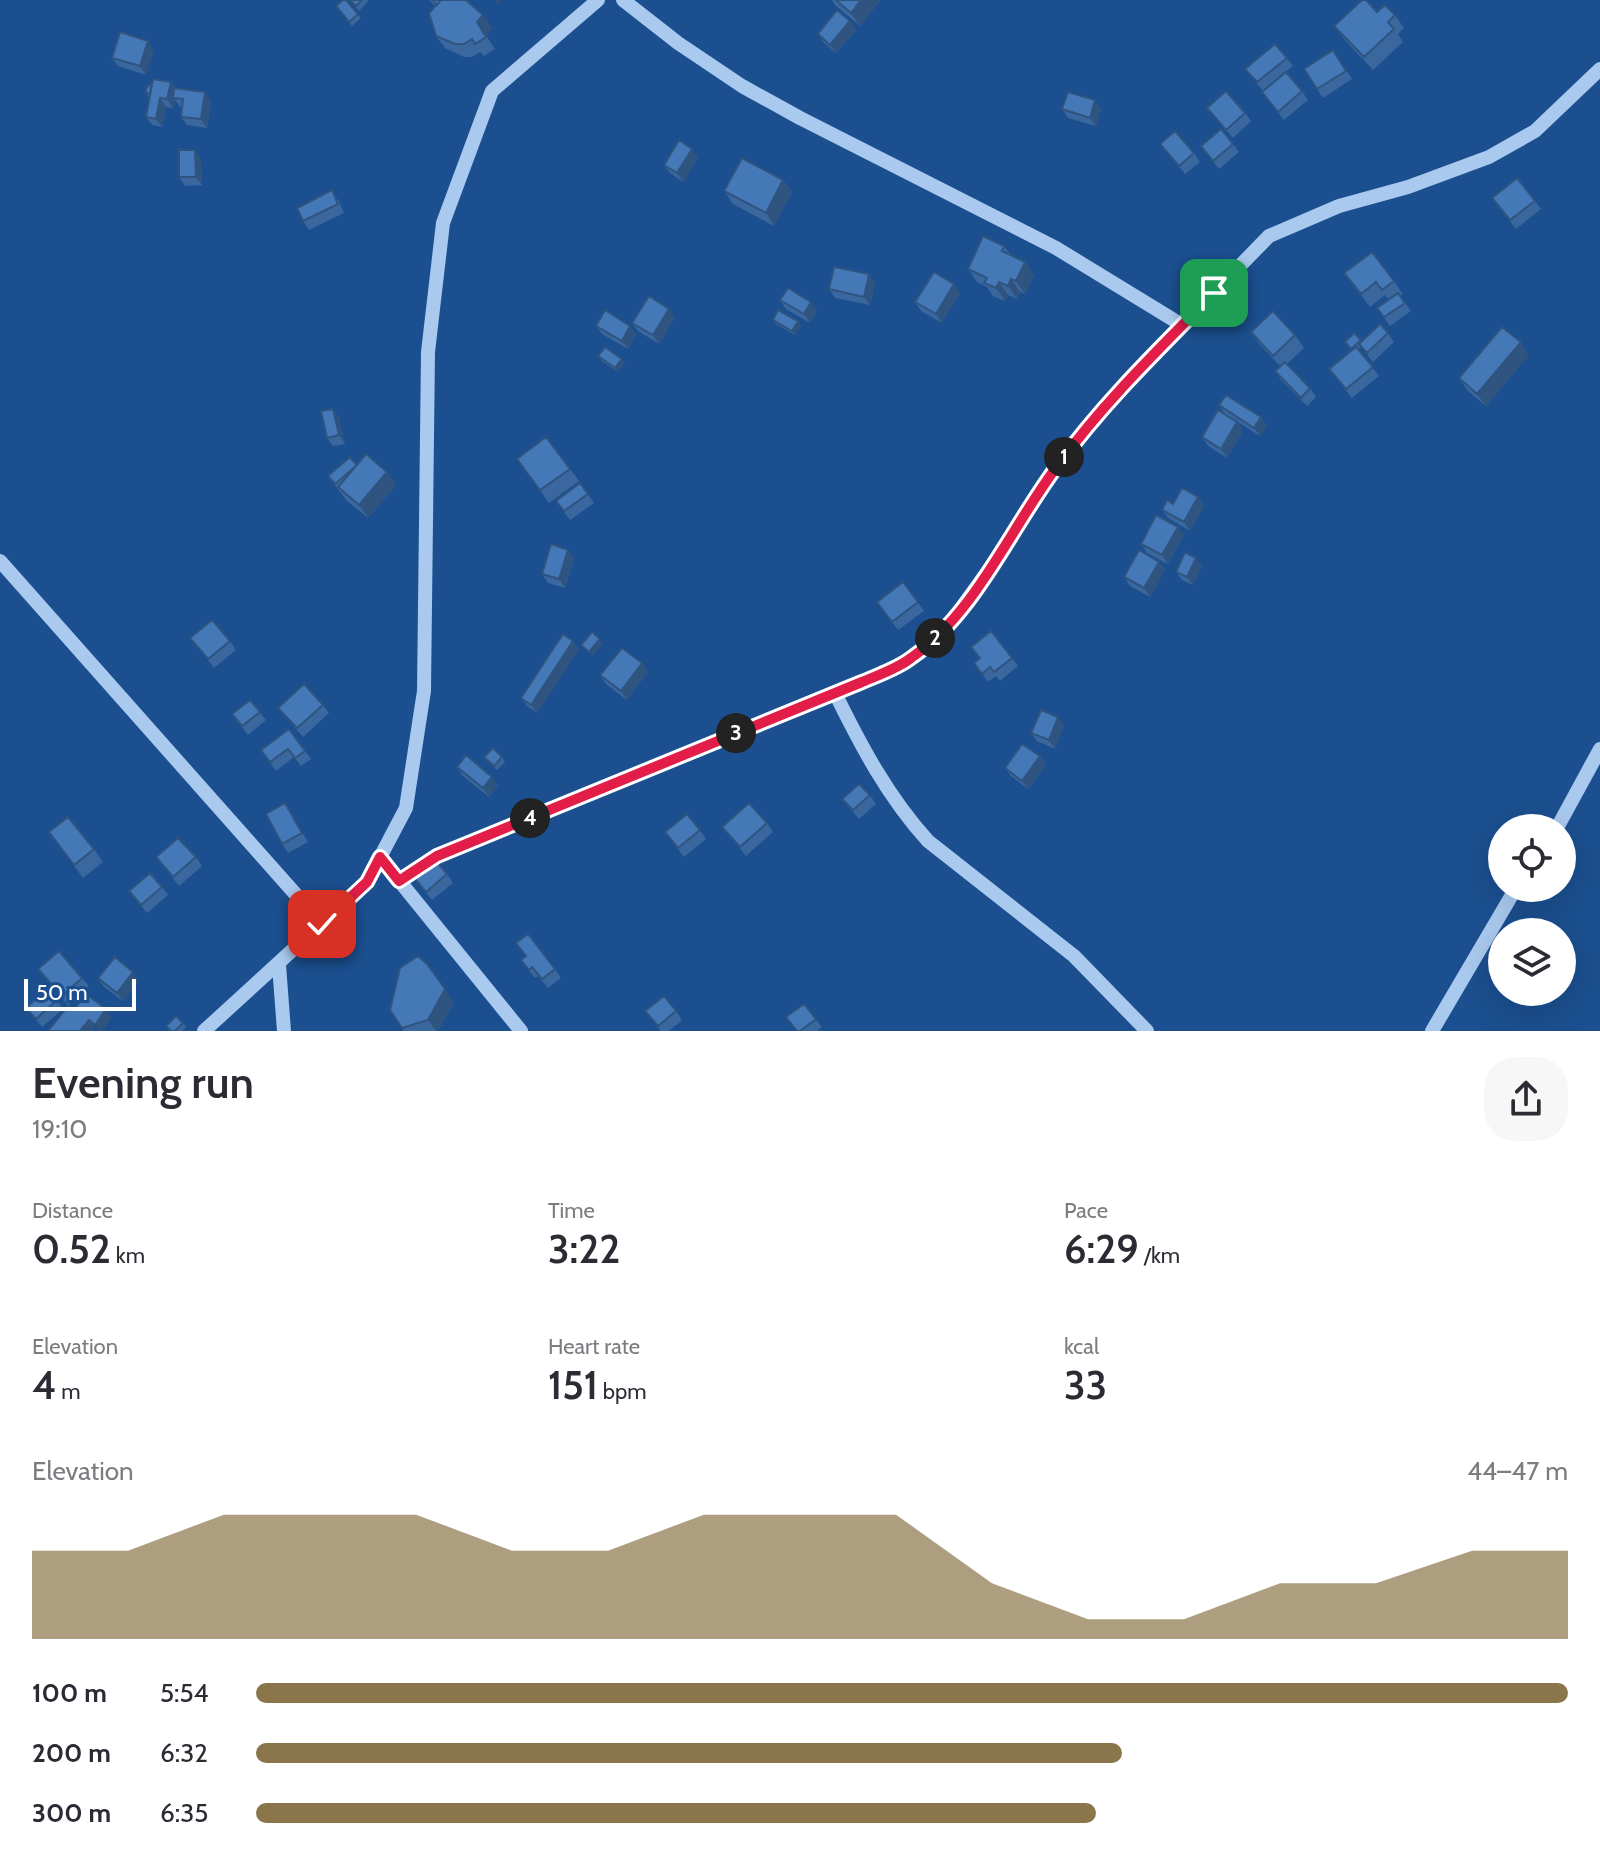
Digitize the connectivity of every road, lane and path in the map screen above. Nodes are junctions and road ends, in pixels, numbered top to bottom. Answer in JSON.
{"nodes":[{"id":1,"x":598,"y":0,"type":"edge"},
{"id":2,"x":623,"y":0,"type":"edge"},
{"id":3,"x":1600,"y":69,"type":"edge"},
{"id":4,"x":1182,"y":325,"type":"junction"},
{"id":5,"x":0,"y":561,"type":"edge"},
{"id":6,"x":835,"y":693,"type":"junction"},
{"id":7,"x":1600,"y":749,"type":"edge"},
{"id":8,"x":1565,"y":814,"type":"edge"},
{"id":9,"x":380,"y":857,"type":"junction"},
{"id":10,"x":399,"y":881,"type":"junction"},
{"id":11,"x":1508,"y":902,"type":"edge"},
{"id":12,"x":322,"y":924,"type":"junction"},
{"id":13,"x":279,"y":965,"type":"junction"},
{"id":14,"x":204,"y":1031,"type":"edge"},
{"id":15,"x":284,"y":1031,"type":"edge"},
{"id":16,"x":521,"y":1031,"type":"edge"},
{"id":17,"x":1147,"y":1031,"type":"edge"},
{"id":18,"x":1432,"y":1031,"type":"edge"}],
"edges":[{"from":1,"to":9,"type":"street"},
{"from":2,"to":4,"type":"street"},
{"from":3,"to":4,"type":"street"},
{"from":4,"to":6,"type":"street"},
{"from":5,"to":12,"type":"street"},
{"from":6,"to":10,"type":"street"},
{"from":6,"to":17,"type":"street"},
{"from":7,"to":8,"type":"street"},
{"from":9,"to":10,"type":"street"},
{"from":9,"to":12,"type":"street"},
{"from":10,"to":16,"type":"street"},
{"from":11,"to":18,"type":"street"},
{"from":12,"to":13,"type":"street"},
{"from":13,"to":14,"type":"street"},
{"from":13,"to":15,"type":"street"}]}
